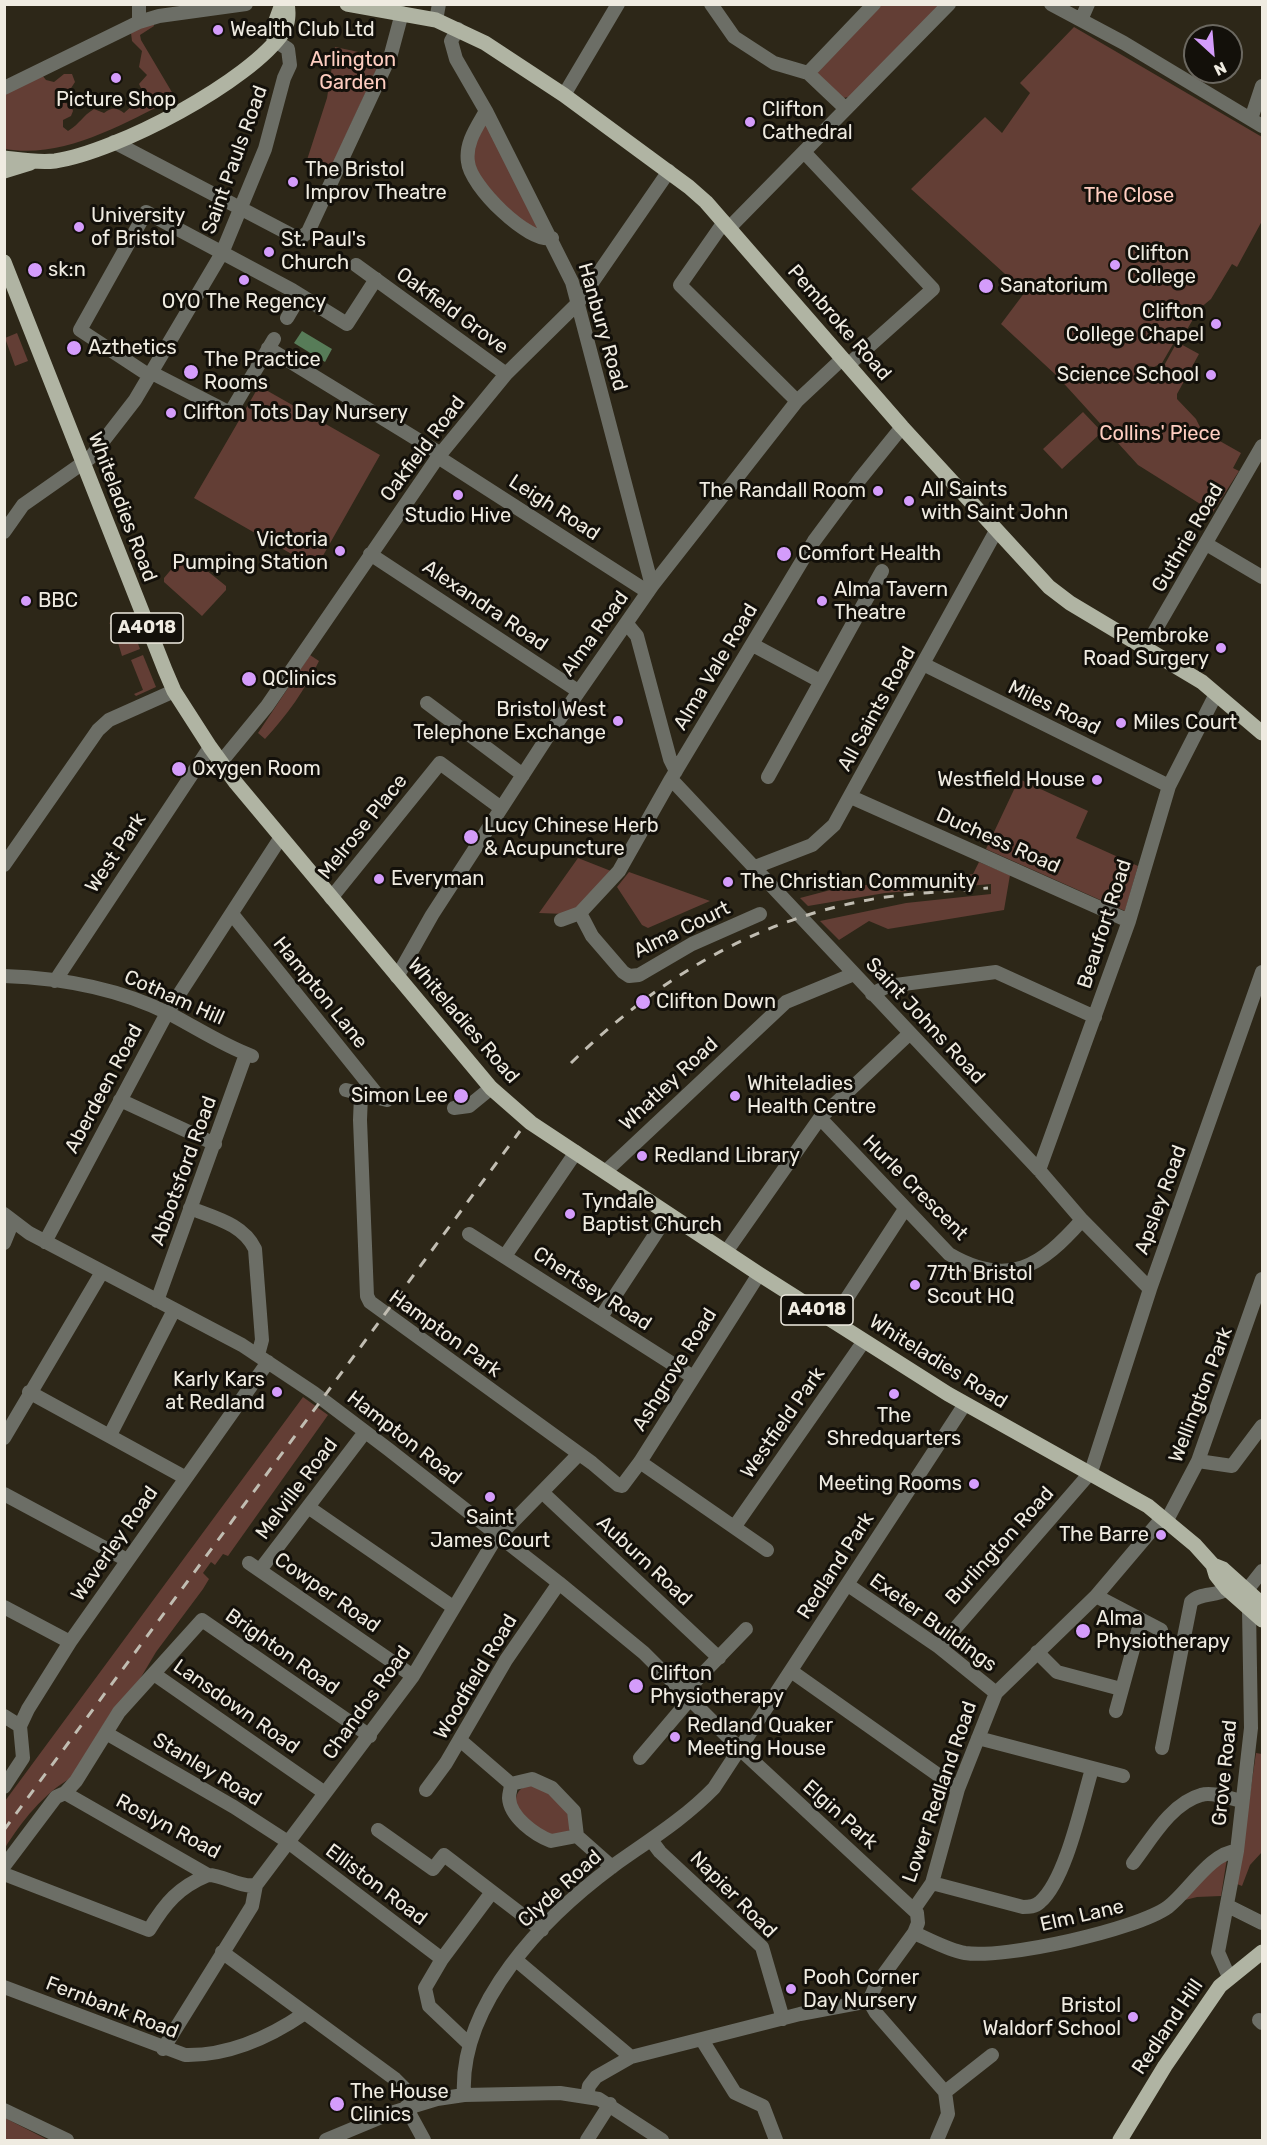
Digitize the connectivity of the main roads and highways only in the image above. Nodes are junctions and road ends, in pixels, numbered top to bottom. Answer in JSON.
{"nodes":[{"id":1,"x":282,"y":4,"type":"edge"},
{"id":2,"x":287,"y":4,"type":"edge"},
{"id":3,"x":347,"y":4,"type":"edge"},
{"id":4,"x":438,"y":12,"type":"edge"},
{"id":5,"x":274,"y":40,"type":"junction"},
{"id":6,"x":4,"y":158,"type":"edge"},
{"id":7,"x":35,"y":161,"type":"junction"},
{"id":8,"x":4,"y":171,"type":"edge"},
{"id":9,"x":4,"y":262,"type":"edge"},
{"id":10,"x":1263,"y":733,"type":"edge"},
{"id":11,"x":1213,"y":1565,"type":"junction"},
{"id":12,"x":1256,"y":1606,"type":"edge"},
{"id":13,"x":1263,"y":1620,"type":"edge"},
{"id":14,"x":1263,"y":1952,"type":"edge"},
{"id":15,"x":1121,"y":2139,"type":"edge"}],
"edges":[{"from":1,"to":5,"type":"main road"},
{"from":2,"to":5,"type":"main road"},
{"from":3,"to":4,"type":"main road","name":"Pembroke Road"},
{"from":4,"to":10,"type":"main road","name":"Pembroke Road"},
{"from":5,"to":7,"type":"main road"},
{"from":6,"to":7,"type":"main road"},
{"from":7,"to":8,"type":"main road"},
{"from":9,"to":11,"type":"main road","name":"Whiteladies Road","number":"A4018"},
{"from":11,"to":12,"type":"main road","name":"Whiteladies Road","number":"A4018"},
{"from":11,"to":12,"type":"main road","name":"Whiteladies Road","number":"A4018"},
{"from":12,"to":13,"type":"main road","name":"Whiteladies Road","number":"A4018"},
{"from":14,"to":15,"type":"main road","name":"Redland Hill"}]}
